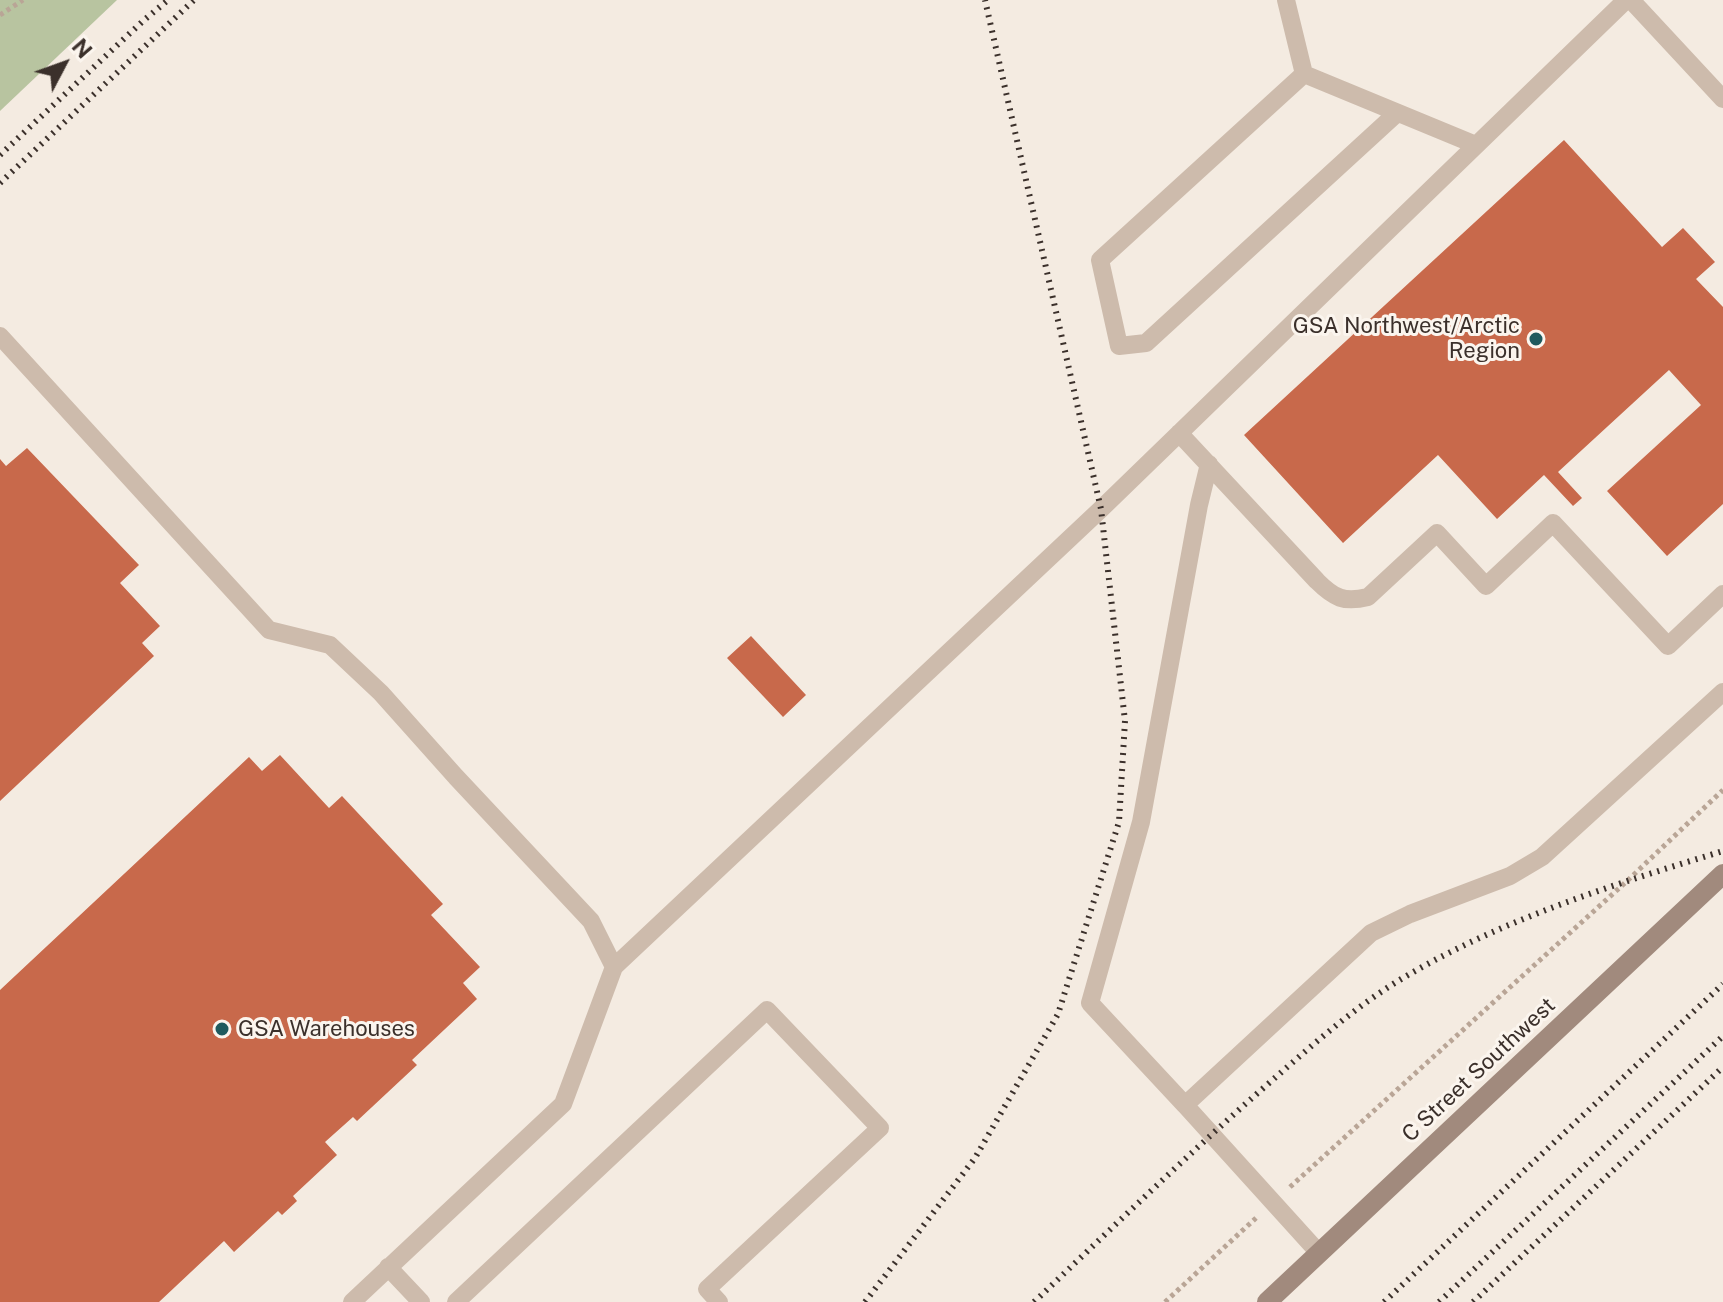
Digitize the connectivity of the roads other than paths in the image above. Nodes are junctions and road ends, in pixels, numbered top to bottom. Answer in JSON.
{"nodes":[{"id":1,"x":1286,"y":0,"type":"edge"},
{"id":2,"x":1629,"y":0,"type":"edge"},
{"id":3,"x":1304,"y":74,"type":"junction"},
{"id":4,"x":1723,"y":99,"type":"edge"},
{"id":5,"x":1397,"y":113,"type":"junction"},
{"id":6,"x":1476,"y":145,"type":"junction"},
{"id":7,"x":0,"y":336,"type":"edge"},
{"id":8,"x":1179,"y":433,"type":"junction"},
{"id":9,"x":1209,"y":464,"type":"junction"},
{"id":10,"x":1723,"y":594,"type":"edge"},
{"id":11,"x":1723,"y":692,"type":"edge"},
{"id":12,"x":1723,"y":874,"type":"edge"},
{"id":13,"x":614,"y":967,"type":"junction"},
{"id":14,"x":1185,"y":1105,"type":"junction"},
{"id":15,"x":1319,"y":1253,"type":"junction"},
{"id":16,"x":388,"y":1267,"type":"junction"},
{"id":17,"x":352,"y":1302,"type":"edge"},
{"id":18,"x":421,"y":1302,"type":"edge"},
{"id":19,"x":456,"y":1302,"type":"edge"},
{"id":20,"x":719,"y":1302,"type":"edge"},
{"id":21,"x":1267,"y":1302,"type":"edge"}],
"edges":[{"from":1,"to":3,"type":"lane"},
{"from":2,"to":4,"type":"lane"},
{"from":2,"to":6,"type":"lane"},
{"from":3,"to":5,"type":"lane"},
{"from":3,"to":5,"type":"lane"},
{"from":5,"to":6,"type":"lane"},
{"from":6,"to":8,"type":"lane"},
{"from":7,"to":13,"type":"lane"},
{"from":8,"to":9,"type":"lane"},
{"from":8,"to":13,"type":"lane"},
{"from":9,"to":10,"type":"lane"},
{"from":9,"to":14,"type":"lane"},
{"from":11,"to":14,"type":"lane"},
{"from":12,"to":15,"type":"main road","name":"C Street Southwest"},
{"from":13,"to":16,"type":"lane"},
{"from":14,"to":15,"type":"lane"},
{"from":15,"to":21,"type":"main road","name":"C Street Southwest"},
{"from":16,"to":17,"type":"lane"},
{"from":16,"to":18,"type":"lane"},
{"from":19,"to":20,"type":"lane"}]}
